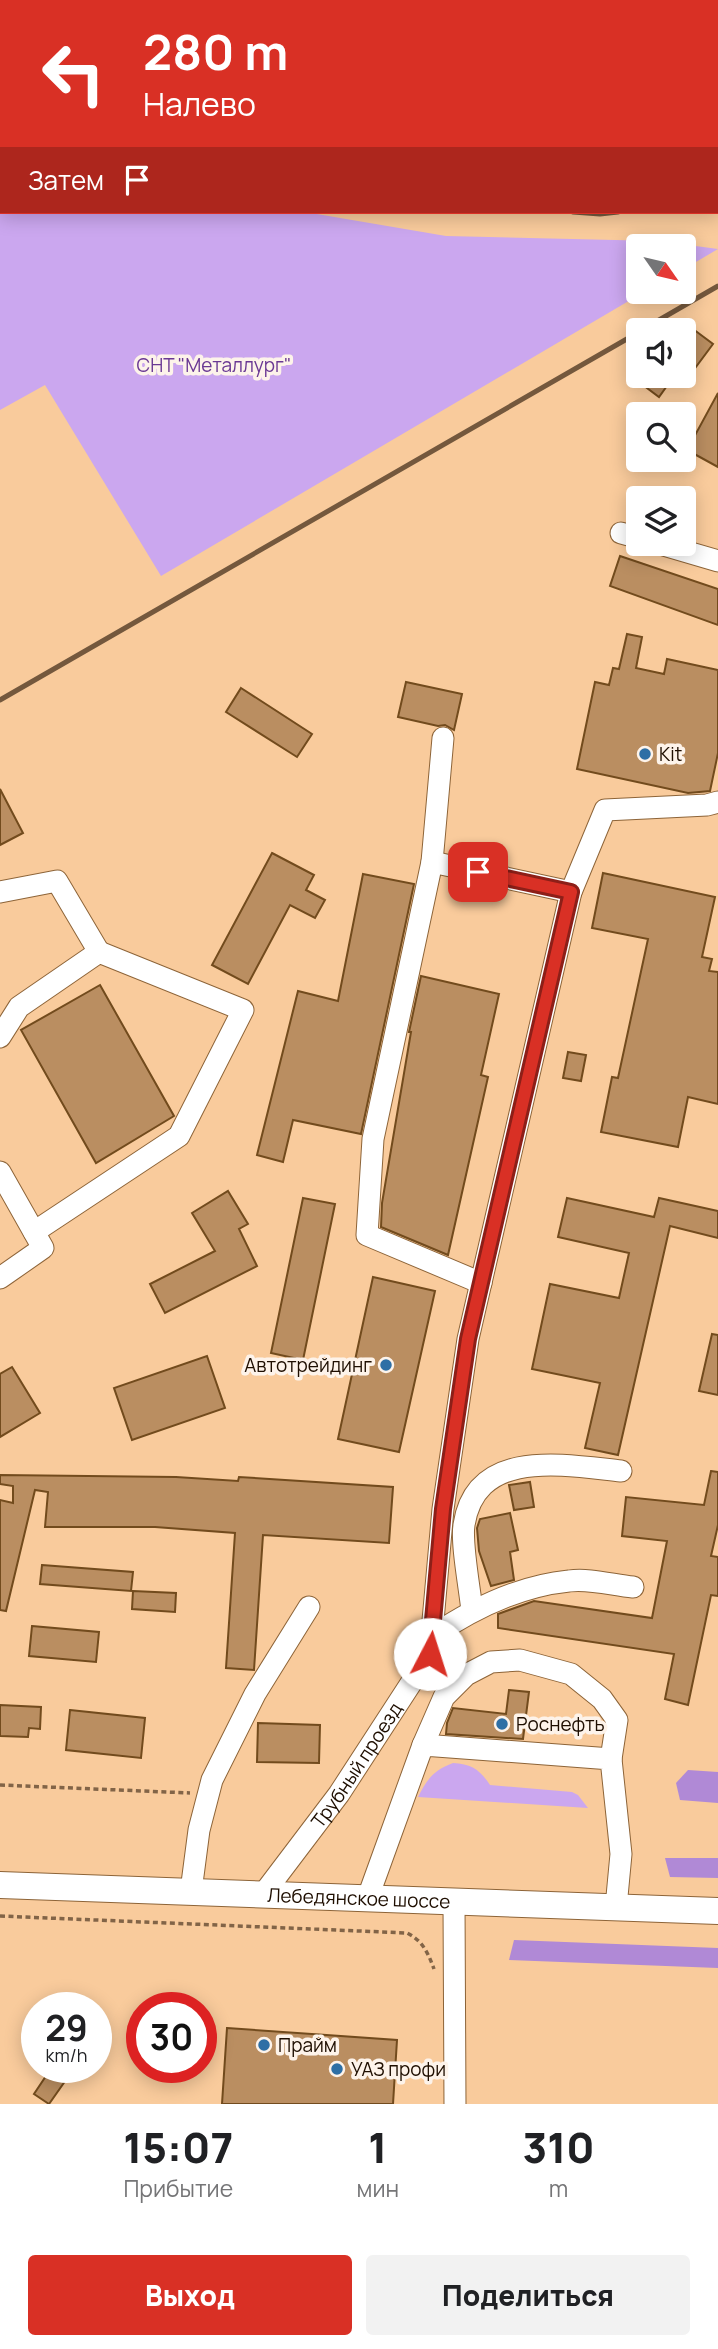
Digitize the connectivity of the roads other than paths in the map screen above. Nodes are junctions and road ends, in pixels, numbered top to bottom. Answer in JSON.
{"nodes":[{"id":1,"x":696,"y":555,"type":"edge"},
{"id":2,"x":718,"y":561,"type":"edge"},
{"id":3,"x":443,"y":738,"type":"dead end"},
{"id":4,"x":718,"y":802,"type":"edge"},
{"id":5,"x":432,"y":862,"type":"junction"},
{"id":6,"x":0,"y":891,"type":"edge"},
{"id":7,"x":571,"y":892,"type":"junction"},
{"id":8,"x":99,"y":952,"type":"junction"},
{"id":9,"x":0,"y":1037,"type":"edge"},
{"id":10,"x":0,"y":1172,"type":"edge"},
{"id":11,"x":34,"y":1232,"type":"junction"},
{"id":12,"x":0,"y":1278,"type":"edge"},
{"id":13,"x":481,"y":1283,"type":"junction"},
{"id":14,"x":621,"y":1471,"type":"dead end"},
{"id":15,"x":633,"y":1587,"type":"dead end"},
{"id":16,"x":309,"y":1607,"type":"dead end"},
{"id":17,"x":472,"y":1611,"type":"junction"},
{"id":18,"x":431,"y":1637,"type":"junction"},
{"id":19,"x":423,"y":1745,"type":"junction"},
{"id":20,"x":611,"y":1759,"type":"junction"},
{"id":21,"x":0,"y":1885,"type":"edge"},
{"id":22,"x":191,"y":1891,"type":"junction"},
{"id":23,"x":264,"y":1894,"type":"junction"},
{"id":24,"x":368,"y":1898,"type":"junction"},
{"id":25,"x":454,"y":1903,"type":"junction"},
{"id":26,"x":616,"y":1908,"type":"junction"},
{"id":27,"x":718,"y":1911,"type":"edge"},
{"id":28,"x":455,"y":2104,"type":"edge"}],
"edges":[{"from":1,"to":2,"type":"street"},
{"from":3,"to":5,"type":"street"},
{"from":4,"to":7,"type":"street","name":"Трубный проезд"},
{"from":5,"to":7,"type":"street"},
{"from":5,"to":13,"type":"street"},
{"from":6,"to":8,"type":"street"},
{"from":7,"to":13,"type":"street","name":"Трубный проезд"},
{"from":8,"to":9,"type":"street"},
{"from":8,"to":11,"type":"street"},
{"from":10,"to":11,"type":"street"},
{"from":11,"to":12,"type":"street"},
{"from":13,"to":18,"type":"street","name":"Трубный проезд"},
{"from":14,"to":17,"type":"street"},
{"from":15,"to":17,"type":"street"},
{"from":16,"to":22,"type":"street"},
{"from":17,"to":18,"type":"street"},
{"from":18,"to":23,"type":"street","name":"Трубный проезд"},
{"from":19,"to":20,"type":"street"},
{"from":19,"to":20,"type":"street"},
{"from":19,"to":24,"type":"street"},
{"from":20,"to":26,"type":"street"},
{"from":21,"to":22,"type":"main road","name":"Лебедянское шоссе"},
{"from":22,"to":23,"type":"main road","name":"Лебедянское шоссе"},
{"from":23,"to":24,"type":"main road","name":"Лебедянское шоссе"},
{"from":24,"to":25,"type":"main road","name":"Лебедянское шоссе"},
{"from":25,"to":26,"type":"main road","name":"Лебедянское шоссе"},
{"from":25,"to":28,"type":"street"},
{"from":26,"to":27,"type":"main road","name":"Лебедянское шоссе"}]}
